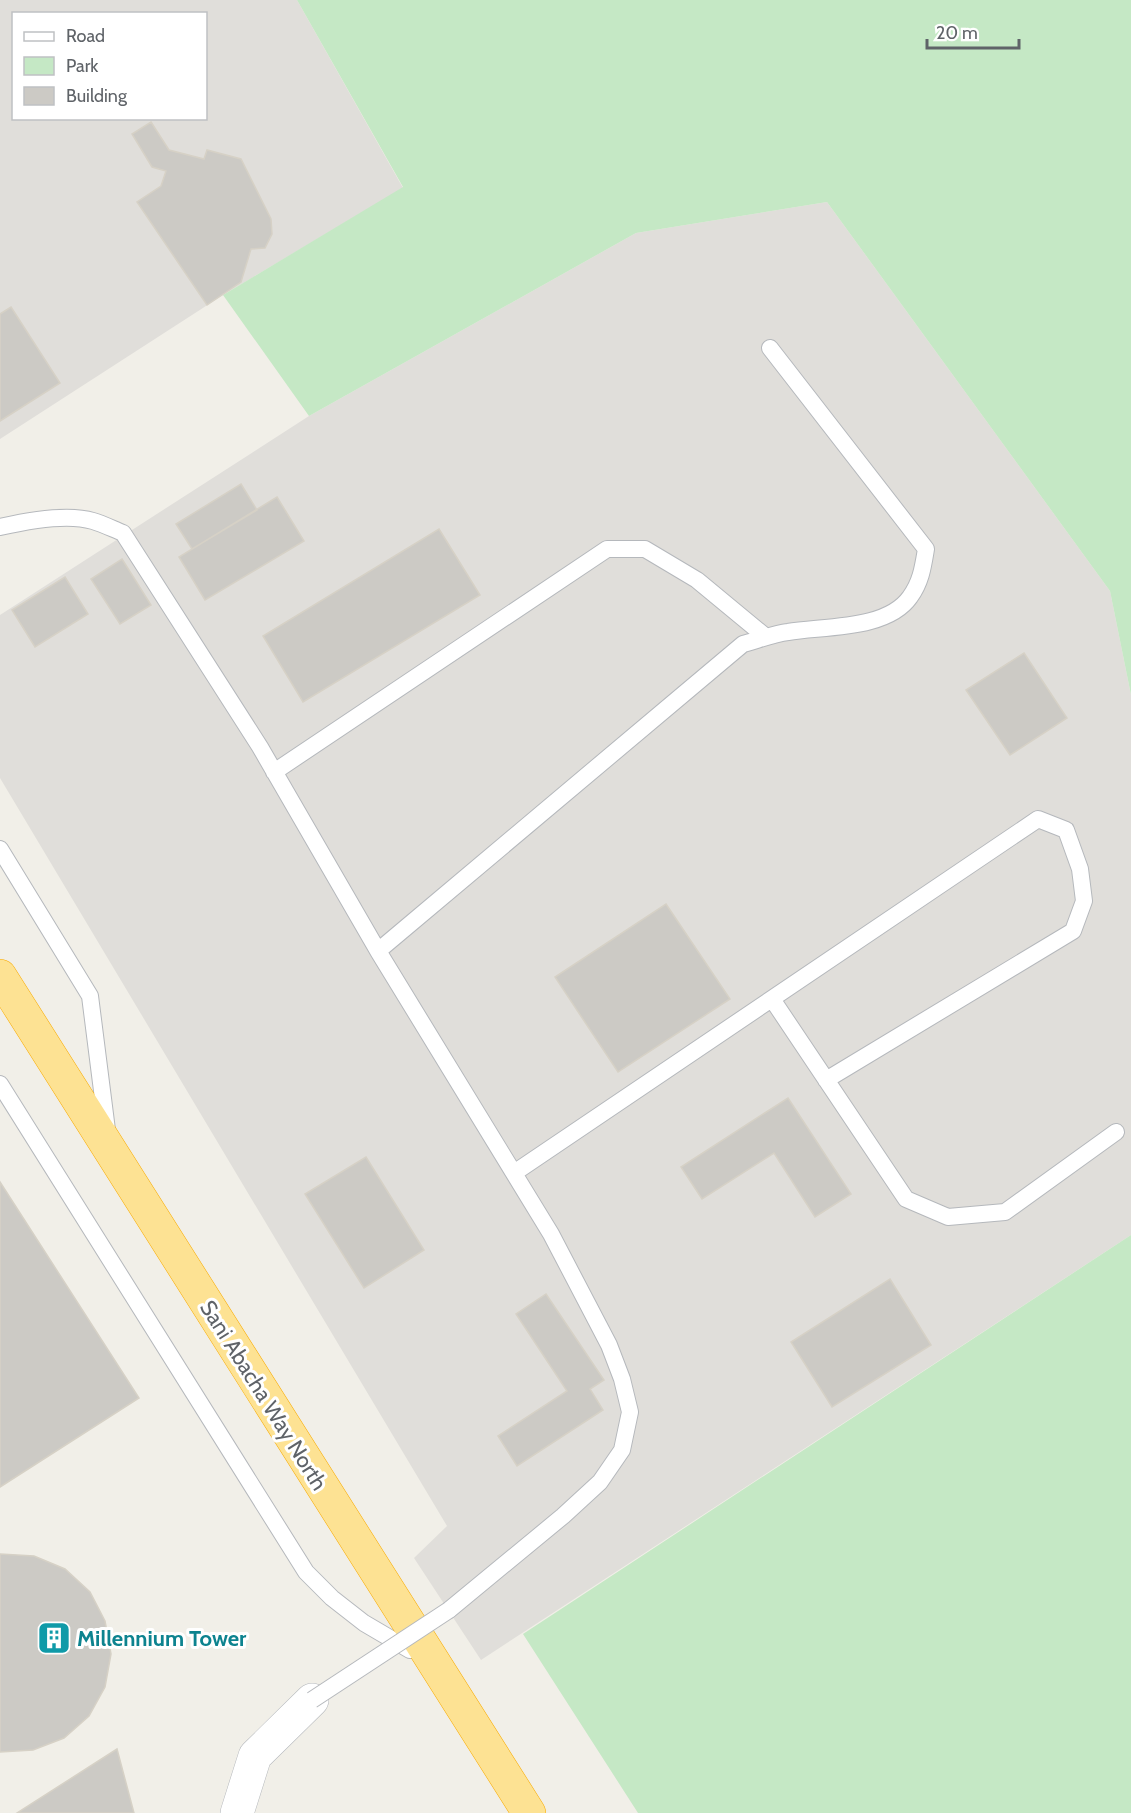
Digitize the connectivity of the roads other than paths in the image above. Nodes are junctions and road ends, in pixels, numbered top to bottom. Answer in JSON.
{"nodes":[{"id":1,"x":770,"y":348,"type":"dead end"},
{"id":2,"x":0,"y":527,"type":"edge"},
{"id":3,"x":766,"y":637,"type":"junction"},
{"id":4,"x":274,"y":772,"type":"junction"},
{"id":5,"x":0,"y":849,"type":"edge"},
{"id":6,"x":378,"y":951,"type":"junction"},
{"id":7,"x":0,"y":976,"type":"edge"},
{"id":8,"x":772,"y":999,"type":"junction"},
{"id":9,"x":826,"y":1080,"type":"junction"},
{"id":10,"x":0,"y":1083,"type":"edge"},
{"id":11,"x":1116,"y":1132,"type":"dead end"},
{"id":12,"x":109,"y":1149,"type":"junction"},
{"id":13,"x":514,"y":1173,"type":"junction"},
{"id":14,"x":434,"y":1664,"type":"junction"},
{"id":15,"x":312,"y":1700,"type":"joint"},
{"id":16,"x":237,"y":1813,"type":"edge"},
{"id":17,"x":529,"y":1813,"type":"edge"}],
"edges":[{"from":1,"to":3,"type":"lane"},
{"from":2,"to":4,"type":"lane"},
{"from":3,"to":4,"type":"lane"},
{"from":3,"to":6,"type":"lane"},
{"from":4,"to":6,"type":"lane"},
{"from":5,"to":12,"type":"lane"},
{"from":6,"to":13,"type":"lane"},
{"from":7,"to":12,"type":"highway","name":"Sani Abacha Way North"},
{"from":8,"to":9,"type":"lane"},
{"from":8,"to":9,"type":"lane"},
{"from":8,"to":13,"type":"lane"},
{"from":9,"to":11,"type":"lane"},
{"from":10,"to":14,"type":"lane"},
{"from":12,"to":14,"type":"highway","name":"Sani Abacha Way North"},
{"from":13,"to":15,"type":"lane","bridge":true},
{"from":14,"to":17,"type":"highway","name":"Sani Abacha Way North"},
{"from":15,"to":16,"type":"street"}]}
